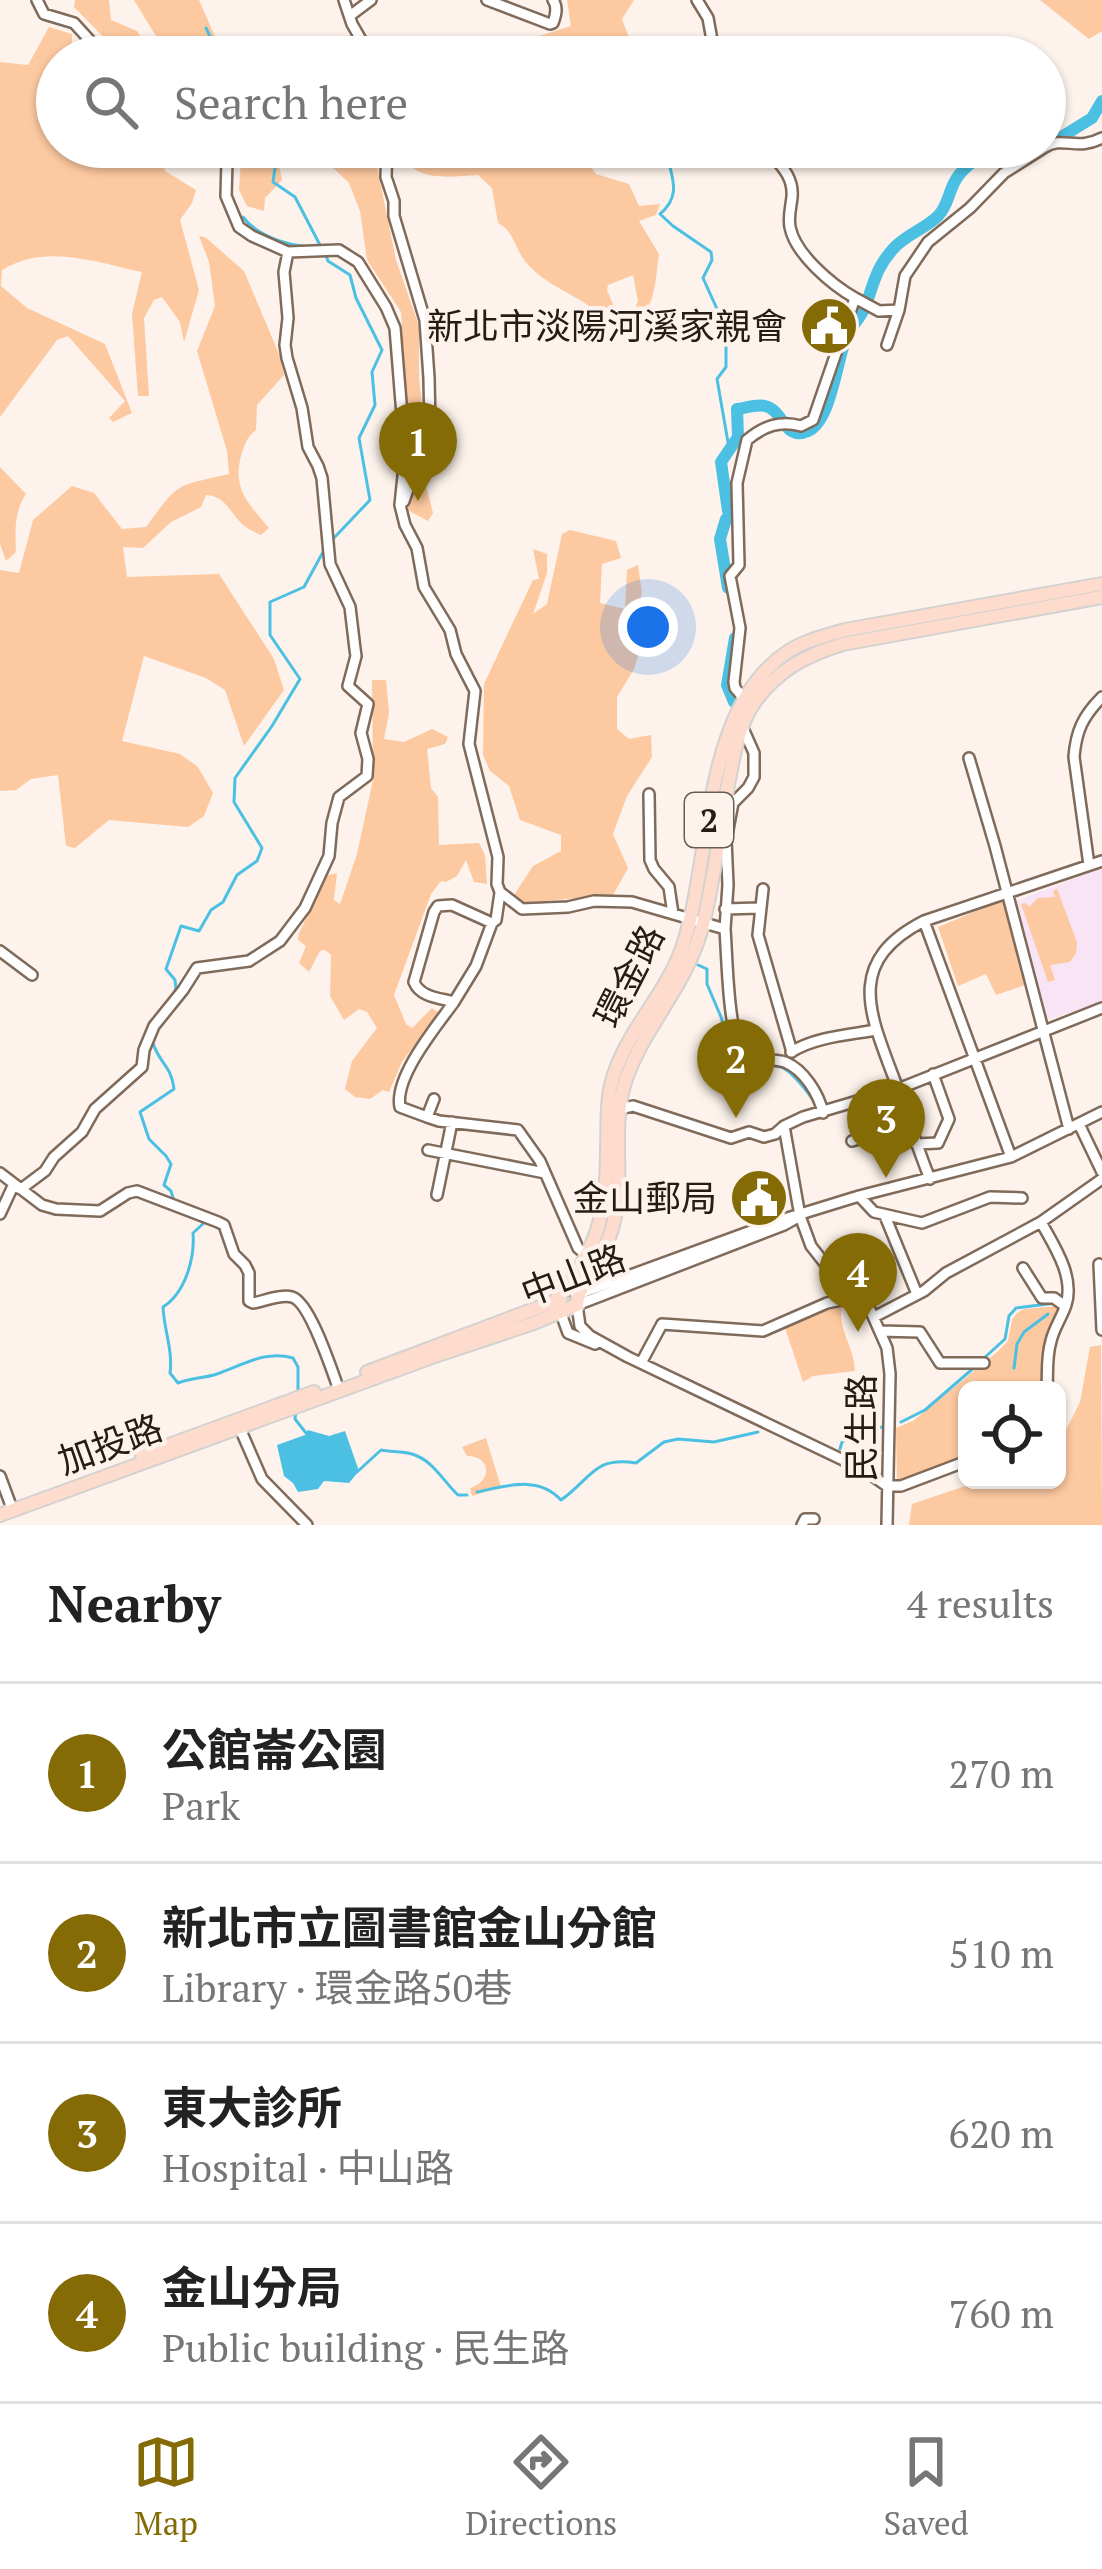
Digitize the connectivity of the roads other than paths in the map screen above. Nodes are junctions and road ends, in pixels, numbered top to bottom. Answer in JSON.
{"nodes":[{"id":1,"x":38,"y":0,"type":"edge"},
{"id":2,"x":344,"y":0,"type":"edge"},
{"id":3,"x":371,"y":0,"type":"edge"},
{"id":4,"x":488,"y":0,"type":"edge"},
{"id":5,"x":553,"y":0,"type":"edge"},
{"id":6,"x":697,"y":0,"type":"edge"},
{"id":7,"x":351,"y":15,"type":"junction"},
{"id":8,"x":86,"y":36,"type":"edge"},
{"id":9,"x":359,"y":36,"type":"edge"},
{"id":10,"x":711,"y":36,"type":"edge"},
{"id":11,"x":1102,"y":139,"type":"edge"},
{"id":12,"x":1066,"y":143,"type":"edge"},
{"id":13,"x":227,"y":168,"type":"edge"},
{"id":14,"x":386,"y":168,"type":"edge"},
{"id":15,"x":782,"y":168,"type":"edge"},
{"id":16,"x":1011,"y":168,"type":"edge"},
{"id":17,"x":288,"y":252,"type":"junction"},
{"id":18,"x":862,"y":303,"type":"junction"},
{"id":19,"x":899,"y":310,"type":"junction"},
{"id":20,"x":887,"y":345,"type":"dead end"},
{"id":21,"x":400,"y":505,"type":"junction"},
{"id":22,"x":1102,"y":584,"type":"edge"},
{"id":23,"x":1102,"y":597,"type":"edge"},
{"id":24,"x":1102,"y":697,"type":"edge"},
{"id":25,"x":748,"y":702,"type":"junction"},
{"id":26,"x":742,"y":726,"type":"junction"},
{"id":27,"x":969,"y":758,"type":"dead end"},
{"id":28,"x":649,"y":794,"type":"dead end"},
{"id":29,"x":1102,"y":861,"type":"edge"},
{"id":30,"x":1089,"y":865,"type":"junction"},
{"id":31,"x":763,"y":889,"type":"dead end"},
{"id":32,"x":500,"y":892,"type":"junction"},
{"id":33,"x":1008,"y":894,"type":"junction"},
{"id":34,"x":759,"y":908,"type":"junction"},
{"id":35,"x":725,"y":909,"type":"junction"},
{"id":36,"x":673,"y":914,"type":"junction"},
{"id":37,"x":697,"y":920,"type":"junction"},
{"id":38,"x":924,"y":921,"type":"junction"},
{"id":39,"x":492,"y":923,"type":"junction"},
{"id":40,"x":725,"y":929,"type":"junction"},
{"id":41,"x":0,"y":951,"type":"edge"},
{"id":42,"x":32,"y":974,"type":"dead end"},
{"id":43,"x":454,"y":1002,"type":"junction"},
{"id":44,"x":1102,"y":1008,"type":"edge"},
{"id":45,"x":876,"y":1030,"type":"junction"},
{"id":46,"x":1043,"y":1031,"type":"junction"},
{"id":47,"x":789,"y":1057,"type":"junction"},
{"id":48,"x":975,"y":1057,"type":"junction"},
{"id":49,"x":933,"y":1074,"type":"junction"},
{"id":50,"x":898,"y":1089,"type":"junction"},
{"id":51,"x":434,"y":1099,"type":"dead end"},
{"id":52,"x":860,"y":1102,"type":"junction"},
{"id":53,"x":614,"y":1109,"type":"junction"},
{"id":54,"x":1102,"y":1112,"type":"edge"},
{"id":55,"x":824,"y":1113,"type":"junction"},
{"id":56,"x":427,"y":1117,"type":"junction"},
{"id":57,"x":452,"y":1122,"type":"junction"},
{"id":58,"x":909,"y":1124,"type":"junction"},
{"id":59,"x":784,"y":1126,"type":"junction"},
{"id":60,"x":1074,"y":1127,"type":"junction"},
{"id":61,"x":868,"y":1135,"type":"junction"},
{"id":62,"x":852,"y":1141,"type":"dead end"},
{"id":63,"x":916,"y":1144,"type":"junction"},
{"id":64,"x":428,"y":1150,"type":"dead end"},
{"id":65,"x":447,"y":1153,"type":"junction"},
{"id":66,"x":1011,"y":1157,"type":"junction"},
{"id":67,"x":0,"y":1173,"type":"edge"},
{"id":68,"x":545,"y":1173,"type":"junction"},
{"id":69,"x":1102,"y":1175,"type":"edge"},
{"id":70,"x":930,"y":1179,"type":"junction"},
{"id":71,"x":21,"y":1189,"type":"junction"},
{"id":72,"x":437,"y":1196,"type":"dead end"},
{"id":73,"x":859,"y":1196,"type":"junction"},
{"id":74,"x":1022,"y":1198,"type":"dead end"},
{"id":75,"x":0,"y":1214,"type":"edge"},
{"id":76,"x":800,"y":1216,"type":"junction"},
{"id":77,"x":885,"y":1216,"type":"junction"},
{"id":78,"x":1041,"y":1222,"type":"junction"},
{"id":79,"x":593,"y":1260,"type":"junction"},
{"id":80,"x":1099,"y":1264,"type":"dead end"},
{"id":81,"x":1023,"y":1268,"type":"dead end"},
{"id":82,"x":615,"y":1279,"type":"junction"},
{"id":83,"x":841,"y":1279,"type":"junction"},
{"id":84,"x":917,"y":1294,"type":"junction"},
{"id":85,"x":861,"y":1296,"type":"junction"},
{"id":86,"x":577,"y":1300,"type":"junction"},
{"id":87,"x":827,"y":1303,"type":"junction"},
{"id":88,"x":558,"y":1306,"type":"junction"},
{"id":89,"x":1065,"y":1306,"type":"junction"},
{"id":90,"x":874,"y":1317,"type":"junction"},
{"id":91,"x":539,"y":1320,"type":"junction"},
{"id":92,"x":1102,"y":1330,"type":"edge"},
{"id":93,"x":880,"y":1331,"type":"junction"},
{"id":94,"x":568,"y":1334,"type":"junction"},
{"id":95,"x":432,"y":1353,"type":"junction"},
{"id":96,"x":628,"y":1357,"type":"junction"},
{"id":97,"x":641,"y":1363,"type":"junction"},
{"id":98,"x":979,"y":1363,"type":"dead end"},
{"id":99,"x":1047,"y":1381,"type":"edge"},
{"id":100,"x":338,"y":1387,"type":"junction"},
{"id":101,"x":238,"y":1424,"type":"junction"},
{"id":102,"x":958,"y":1464,"type":"edge"},
{"id":103,"x":0,"y":1476,"type":"edge"},
{"id":104,"x":887,"y":1486,"type":"junction"},
{"id":105,"x":3,"y":1508,"type":"edge"},
{"id":106,"x":814,"y":1519,"type":"dead end"},
{"id":107,"x":307,"y":1525,"type":"edge"},
{"id":108,"x":802,"y":1525,"type":"edge"},
{"id":109,"x":887,"y":1525,"type":"edge"}],
"edges":[{"from":1,"to":8,"type":"street"},
{"from":2,"to":7,"type":"street"},
{"from":3,"to":7,"type":"street"},
{"from":4,"to":5,"type":"street"},
{"from":6,"to":10,"type":"street"},
{"from":7,"to":9,"type":"street"},
{"from":11,"to":12,"type":"street"},
{"from":13,"to":17,"type":"street"},
{"from":14,"to":21,"type":"street"},
{"from":15,"to":18,"type":"street"},
{"from":16,"to":19,"type":"street"},
{"from":17,"to":21,"type":"street"},
{"from":17,"to":71,"type":"street"},
{"from":18,"to":19,"type":"street"},
{"from":18,"to":25,"type":"street"},
{"from":19,"to":20,"type":"street"},
{"from":21,"to":32,"type":"street"},
{"from":22,"to":25,"type":"main road","name":"環金路","number":"2"},
{"from":23,"to":25,"type":"main road","name":"環金路","number":"2"},
{"from":24,"to":30,"type":"street"},
{"from":25,"to":26,"type":"main road","name":"環金路","number":"2"},
{"from":25,"to":37,"type":"main road","name":"環金路","number":"2"},
{"from":26,"to":35,"type":"street"},
{"from":26,"to":37,"type":"main road","name":"環金路","number":"2"},
{"from":27,"to":33,"type":"street"},
{"from":28,"to":36,"type":"street"},
{"from":29,"to":30,"type":"street"},
{"from":30,"to":33,"type":"street"},
{"from":31,"to":34,"type":"street"},
{"from":32,"to":36,"type":"street"},
{"from":32,"to":39,"type":"street"},
{"from":33,"to":38,"type":"street"},
{"from":33,"to":46,"type":"street"},
{"from":34,"to":35,"type":"street"},
{"from":34,"to":47,"type":"street"},
{"from":35,"to":40,"type":"street"},
{"from":36,"to":37,"type":"street"},
{"from":37,"to":40,"type":"street"},
{"from":37,"to":53,"type":"main road","name":"環金路","number":"2"},
{"from":38,"to":45,"type":"street"},
{"from":38,"to":48,"type":"street"},
{"from":39,"to":43,"type":"street"},
{"from":39,"to":43,"type":"street"},
{"from":40,"to":47,"type":"street"},
{"from":41,"to":42,"type":"street"},
{"from":43,"to":56,"type":"street"},
{"from":44,"to":46,"type":"street"},
{"from":45,"to":47,"type":"street"},
{"from":45,"to":50,"type":"street"},
{"from":46,"to":48,"type":"street"},
{"from":46,"to":60,"type":"street"},
{"from":47,"to":55,"type":"street"},
{"from":48,"to":49,"type":"street"},
{"from":48,"to":66,"type":"street"},
{"from":49,"to":50,"type":"street"},
{"from":49,"to":63,"type":"street"},
{"from":50,"to":52,"type":"street"},
{"from":50,"to":58,"type":"street"},
{"from":51,"to":56,"type":"street"},
{"from":52,"to":55,"type":"street"},
{"from":52,"to":61,"type":"street"},
{"from":53,"to":59,"type":"street"},
{"from":53,"to":79,"type":"main road","name":"環金路","number":"2"},
{"from":54,"to":60,"type":"street","name":"中山路"},
{"from":55,"to":59,"type":"street"},
{"from":56,"to":57,"type":"street"},
{"from":57,"to":65,"type":"street"},
{"from":57,"to":68,"type":"street"},
{"from":58,"to":61,"type":"street"},
{"from":58,"to":63,"type":"street"},
{"from":59,"to":76,"type":"street","name":"民生路"},
{"from":60,"to":66,"type":"street","name":"中山路"},
{"from":60,"to":69,"type":"street"},
{"from":61,"to":62,"type":"street"},
{"from":63,"to":70,"type":"street"},
{"from":64,"to":65,"type":"street"},
{"from":65,"to":68,"type":"street"},
{"from":65,"to":72,"type":"street"},
{"from":66,"to":70,"type":"street","name":"中山路"},
{"from":67,"to":71,"type":"street"},
{"from":68,"to":79,"type":"street"},
{"from":69,"to":78,"type":"street"},
{"from":70,"to":73,"type":"street","name":"中山路"},
{"from":71,"to":75,"type":"street"},
{"from":71,"to":100,"type":"street"},
{"from":73,"to":76,"type":"street","name":"中山路"},
{"from":73,"to":77,"type":"street"},
{"from":74,"to":77,"type":"street"},
{"from":76,"to":82,"type":"street","name":"中山路"},
{"from":76,"to":83,"type":"street","name":"民生路"},
{"from":76,"to":86,"type":"street","name":"中山路"},
{"from":77,"to":84,"type":"street"},
{"from":78,"to":84,"type":"street"},
{"from":78,"to":89,"type":"street"},
{"from":79,"to":82,"type":"street"},
{"from":79,"to":86,"type":"main road","name":"環金路","number":"2"},
{"from":79,"to":88,"type":"main road","name":"環金路","number":"2"},
{"from":80,"to":92,"type":"street"},
{"from":81,"to":89,"type":"street"},
{"from":82,"to":86,"type":"street","name":"中山路"},
{"from":83,"to":85,"type":"street","name":"民生路"},
{"from":83,"to":87,"type":"street"},
{"from":84,"to":90,"type":"street"},
{"from":85,"to":87,"type":"street"},
{"from":85,"to":90,"type":"street","name":"民生路"},
{"from":86,"to":88,"type":"main road"},
{"from":86,"to":96,"type":"street"},
{"from":87,"to":97,"type":"street"},
{"from":88,"to":91,"type":"main road","name":"中山路"},
{"from":88,"to":94,"type":"street"},
{"from":88,"to":95,"type":"main road","name":"中山路"},
{"from":89,"to":99,"type":"street"},
{"from":90,"to":93,"type":"street","name":"民生路"},
{"from":91,"to":94,"type":"street"},
{"from":91,"to":95,"type":"main road","name":"中山路"},
{"from":93,"to":98,"type":"street"},
{"from":93,"to":104,"type":"street","name":"民生路"},
{"from":94,"to":96,"type":"street"},
{"from":95,"to":100,"type":"main road","name":"加投路"},
{"from":96,"to":97,"type":"street"},
{"from":97,"to":104,"type":"street"},
{"from":100,"to":101,"type":"main road","name":"加投路"},
{"from":101,"to":105,"type":"main road","name":"加投路"},
{"from":101,"to":107,"type":"street"},
{"from":102,"to":104,"type":"street"},
{"from":103,"to":105,"type":"street"},
{"from":104,"to":109,"type":"street","name":"民生路"},
{"from":106,"to":108,"type":"street"}]}
